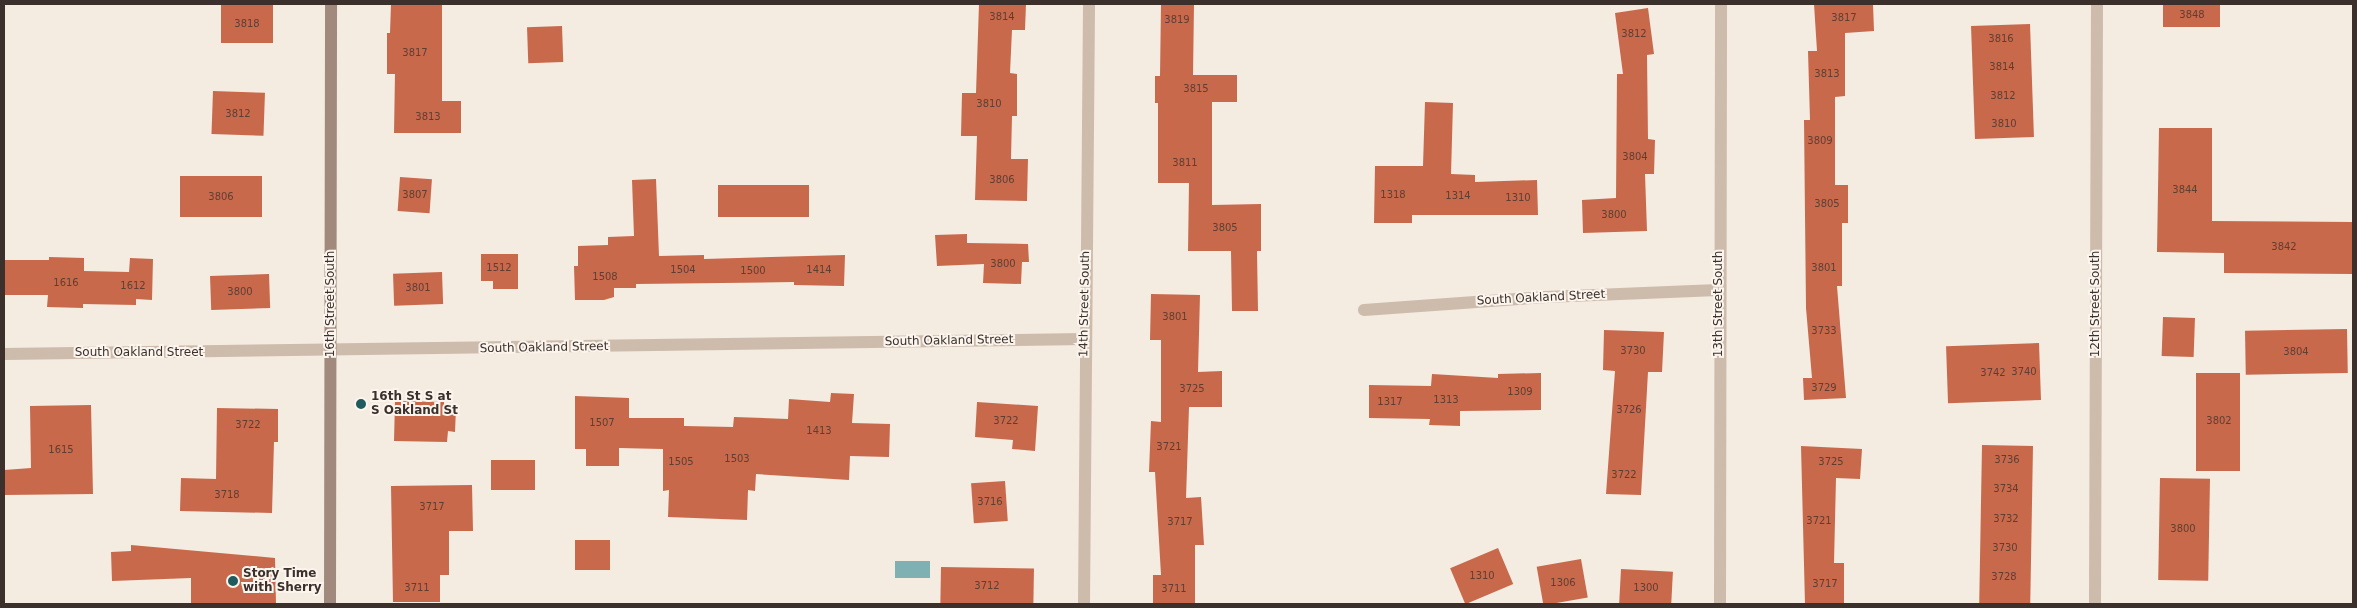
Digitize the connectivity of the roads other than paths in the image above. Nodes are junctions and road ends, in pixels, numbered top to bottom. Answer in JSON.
{"nodes":[{"id":1,"x":332,"y":4,"type":"edge"},
{"id":2,"x":1089,"y":4,"type":"edge"},
{"id":3,"x":1721,"y":4,"type":"edge"},
{"id":4,"x":2097,"y":4,"type":"edge"},
{"id":5,"x":1718,"y":290,"type":"junction"},
{"id":6,"x":1364,"y":310,"type":"dead end"},
{"id":7,"x":1084,"y":339,"type":"junction"},
{"id":8,"x":330,"y":351,"type":"junction"},
{"id":9,"x":4,"y":354,"type":"edge"},
{"id":10,"x":330,"y":604,"type":"edge"},
{"id":11,"x":1084,"y":604,"type":"edge"},
{"id":12,"x":1720,"y":604,"type":"edge"},
{"id":13,"x":2095,"y":604,"type":"edge"}],
"edges":[{"from":1,"to":8,"type":"street","name":"16th Street South"},
{"from":2,"to":7,"type":"street","name":"14th Street South"},
{"from":3,"to":5,"type":"street","name":"13th Street South"},
{"from":4,"to":13,"type":"street","name":"12th Street South"},
{"from":5,"to":6,"type":"street","name":"South Oakland Street"},
{"from":5,"to":12,"type":"street","name":"13th Street South"},
{"from":7,"to":8,"type":"street","name":"South Oakland Street"},
{"from":7,"to":11,"type":"street","name":"14th Street South"},
{"from":8,"to":9,"type":"street","name":"South Oakland Street"},
{"from":8,"to":10,"type":"street","name":"16th Street South"}]}
